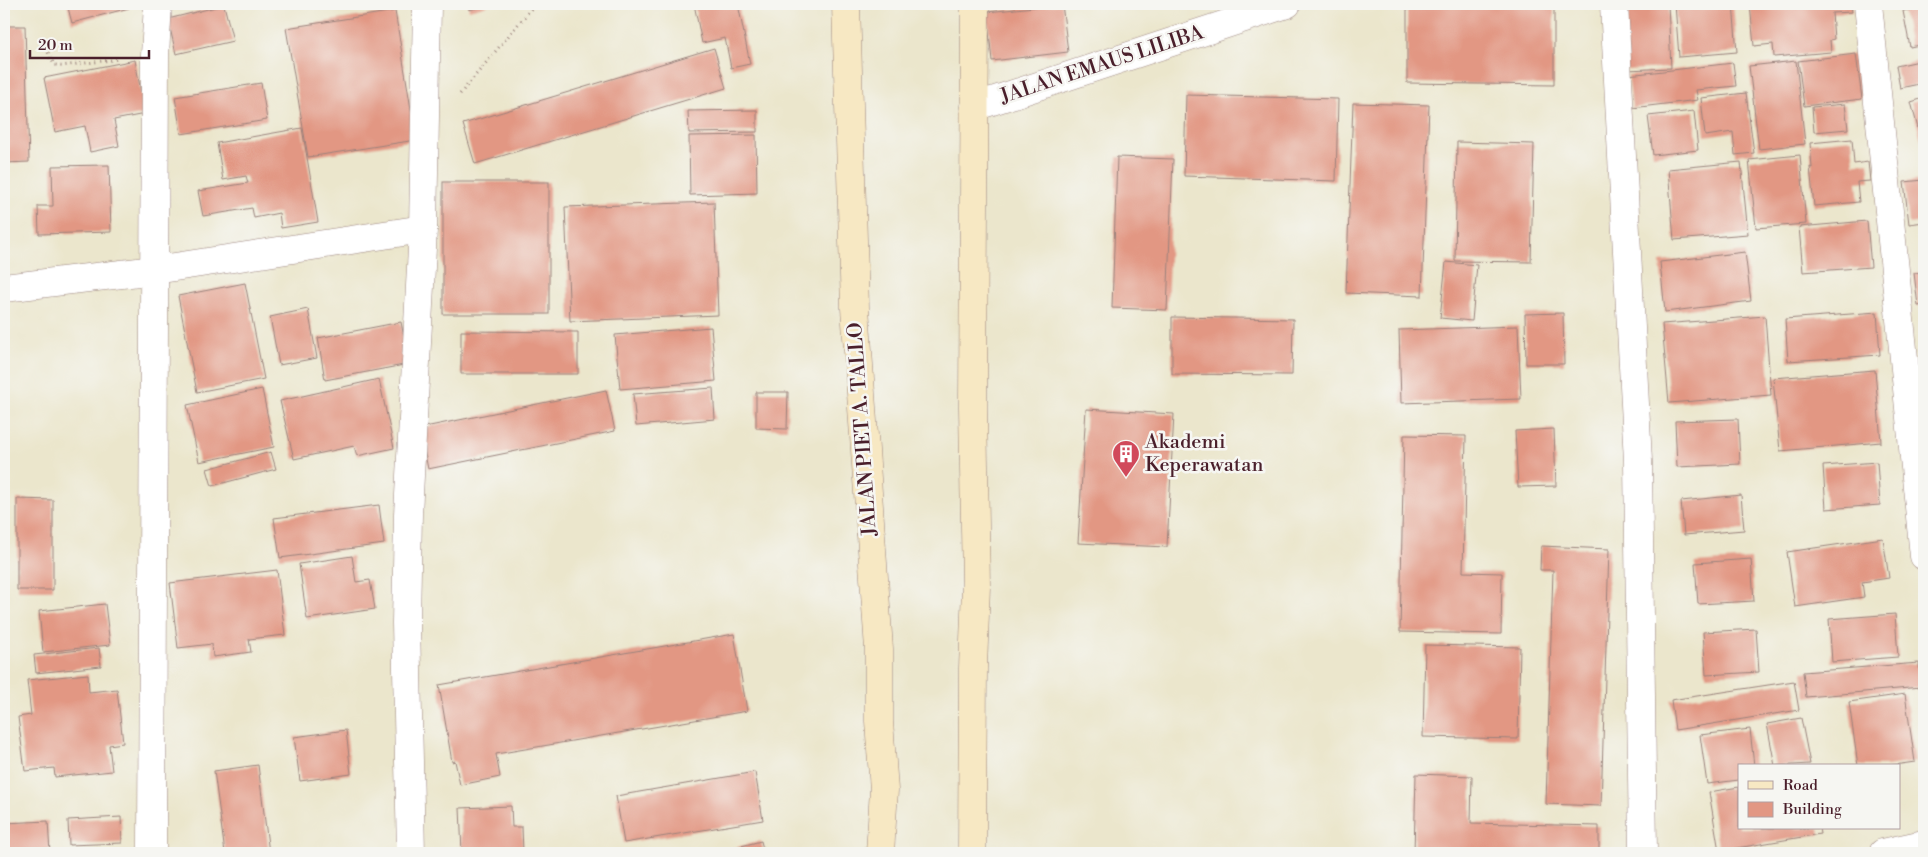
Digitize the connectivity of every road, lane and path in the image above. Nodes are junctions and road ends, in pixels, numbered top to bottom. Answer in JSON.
{"nodes":[{"id":1,"x":158,"y":4,"type":"edge"},
{"id":2,"x":427,"y":4,"type":"edge"},
{"id":3,"x":535,"y":4,"type":"edge"},
{"id":4,"x":846,"y":4,"type":"edge"},
{"id":5,"x":975,"y":4,"type":"edge"},
{"id":6,"x":1287,"y":4,"type":"edge"},
{"id":7,"x":1614,"y":4,"type":"edge"},
{"id":8,"x":1868,"y":4,"type":"edge"},
{"id":9,"x":45,"y":43,"type":"dead end"},
{"id":10,"x":155,"y":55,"type":"junction"},
{"id":11,"x":459,"y":95,"type":"dead end"},
{"id":12,"x":974,"y":107,"type":"junction"},
{"id":13,"x":423,"y":229,"type":"junction"},
{"id":14,"x":155,"y":270,"type":"junction"},
{"id":15,"x":4,"y":288,"type":"edge"},
{"id":16,"x":1924,"y":556,"type":"edge"},
{"id":17,"x":1924,"y":844,"type":"edge"},
{"id":18,"x":152,"y":853,"type":"edge"},
{"id":19,"x":411,"y":853,"type":"edge"},
{"id":20,"x":880,"y":853,"type":"edge"},
{"id":21,"x":972,"y":853,"type":"edge"},
{"id":22,"x":1643,"y":853,"type":"edge"},
{"id":23,"x":1883,"y":853,"type":"edge"}],
"edges":[{"from":1,"to":10,"type":"street"},
{"from":2,"to":13,"type":"street"},
{"from":3,"to":11,"type":"path"},
{"from":4,"to":20,"type":"main road","name":"JALAN PIET A. TALLO"},
{"from":5,"to":12,"type":"main road"},
{"from":6,"to":12,"type":"street","name":"JALAN EMAUS LILIBA"},
{"from":7,"to":22,"type":"street"},
{"from":8,"to":16,"type":"street"},
{"from":9,"to":10,"type":"path"},
{"from":10,"to":14,"type":"street"},
{"from":12,"to":21,"type":"main road"},
{"from":13,"to":14,"type":"street"},
{"from":13,"to":19,"type":"street"},
{"from":14,"to":15,"type":"street"},
{"from":14,"to":18,"type":"street"},
{"from":17,"to":23,"type":"street"}]}
